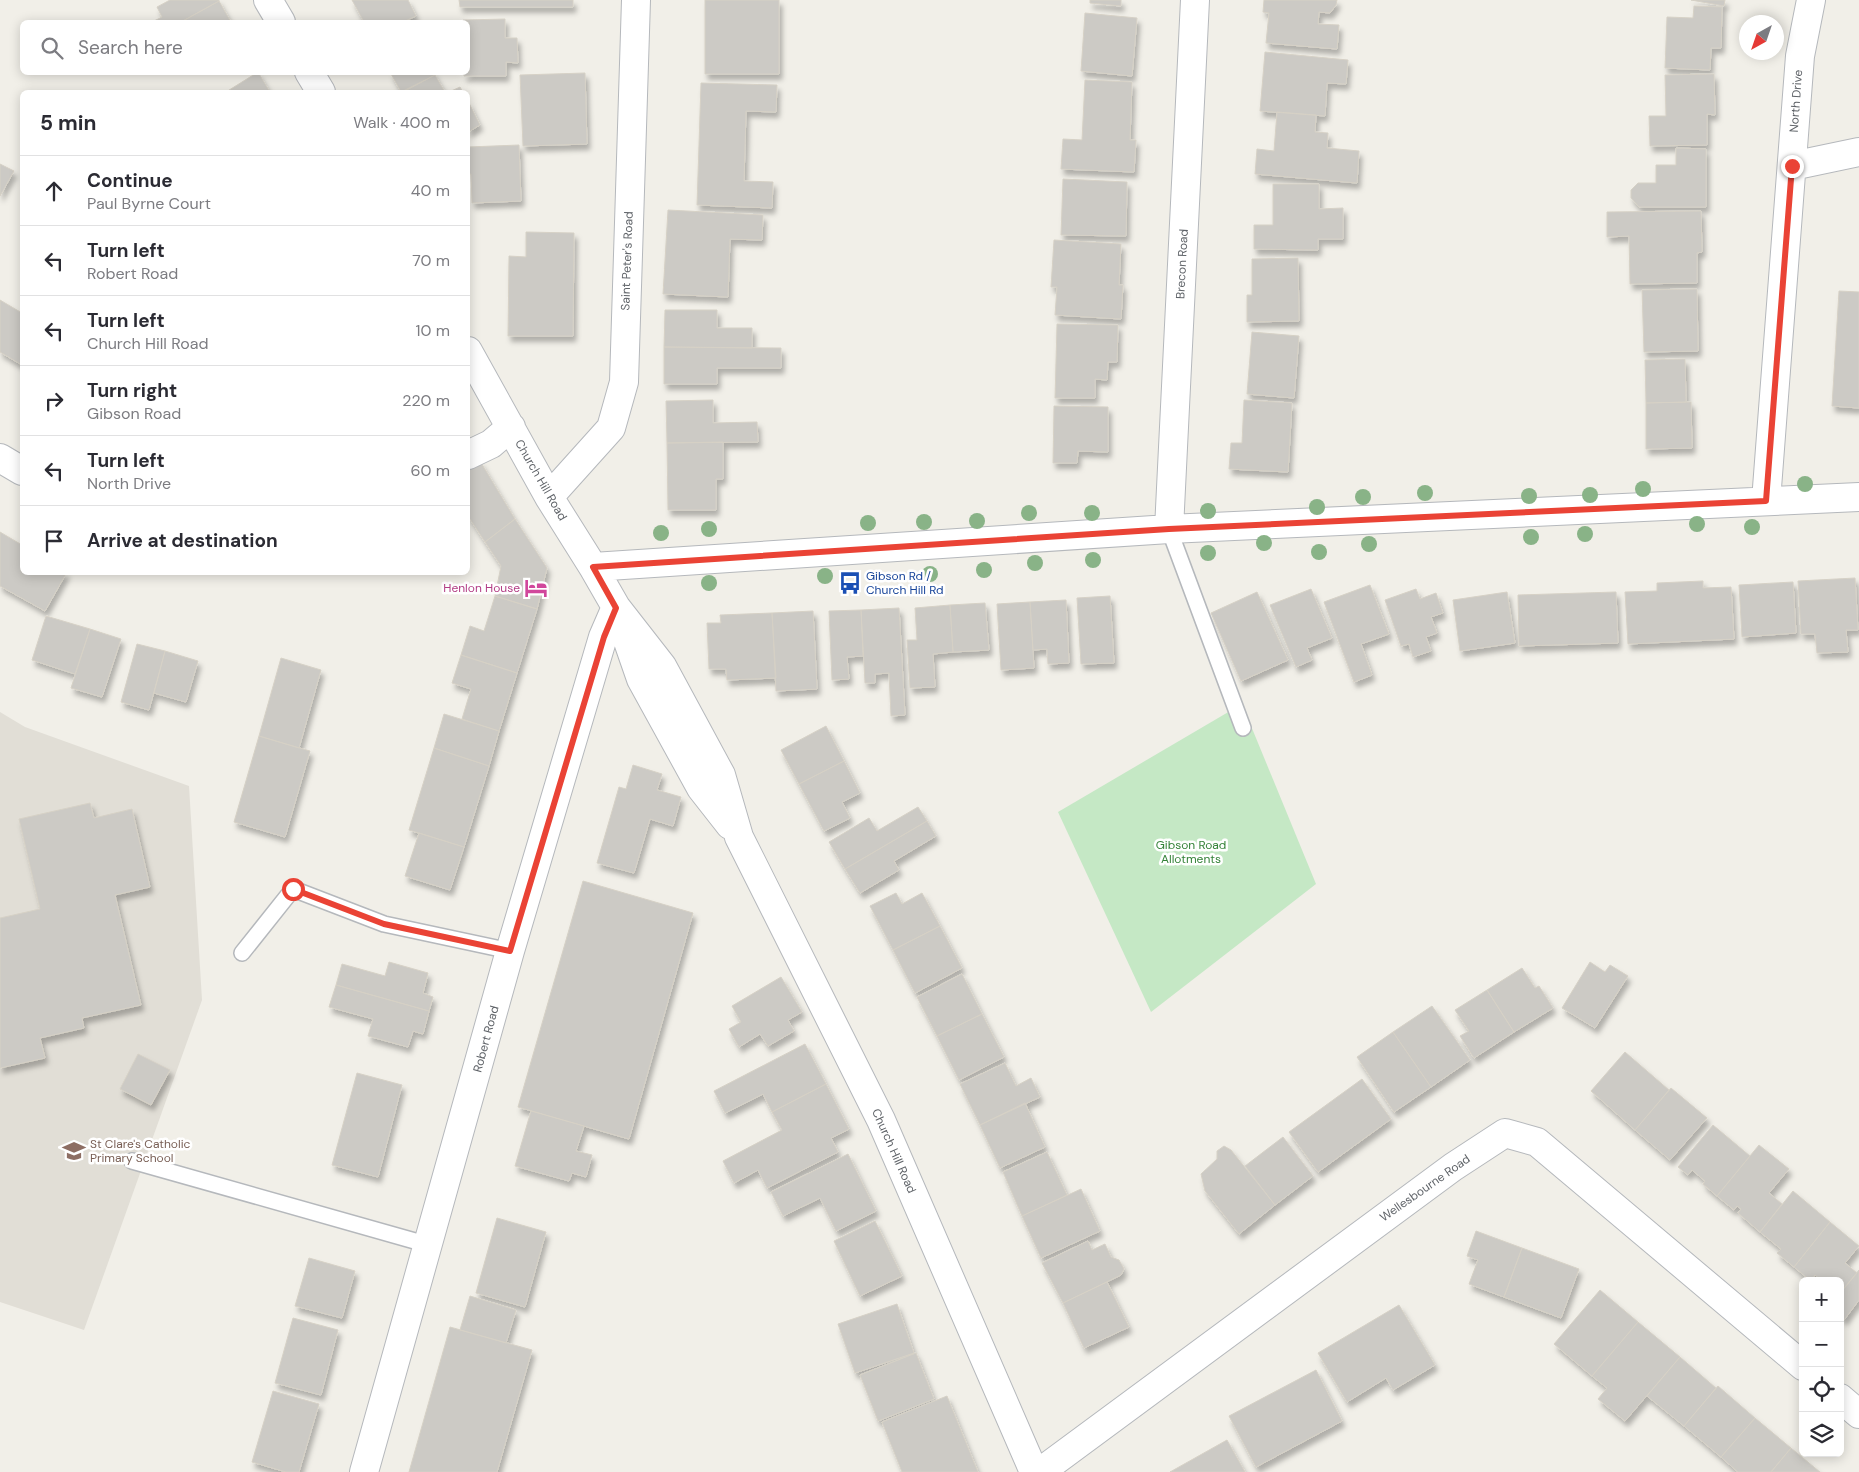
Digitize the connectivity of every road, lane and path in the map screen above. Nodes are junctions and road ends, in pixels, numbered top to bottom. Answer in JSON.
{"nodes":[{"id":1,"x":268,"y":0,"type":"edge"},
{"id":2,"x":636,"y":0,"type":"edge"},
{"id":3,"x":1195,"y":0,"type":"edge"},
{"id":4,"x":1811,"y":0,"type":"edge"},
{"id":5,"x":280,"y":20,"type":"edge"},
{"id":6,"x":311,"y":75,"type":"edge"},
{"id":7,"x":320,"y":90,"type":"edge"},
{"id":8,"x":1859,"y":152,"type":"edge"},
{"id":9,"x":1792,"y":166,"type":"junction"},
{"id":10,"x":470,"y":355,"type":"edge"},
{"id":11,"x":511,"y":427,"type":"junction"},
{"id":12,"x":470,"y":454,"type":"edge"},
{"id":13,"x":0,"y":458,"type":"edge"},
{"id":14,"x":20,"y":470,"type":"edge"},
{"id":15,"x":549,"y":497,"type":"junction"},
{"id":16,"x":1859,"y":497,"type":"edge"},
{"id":17,"x":1766,"y":501,"type":"junction"},
{"id":18,"x":1169,"y":529,"type":"junction"},
{"id":19,"x":593,"y":567,"type":"junction"},
{"id":20,"x":616,"y":608,"type":"junction"},
{"id":21,"x":1242,"y":728,"type":"dead end"},
{"id":22,"x":510,"y":951,"type":"junction"},
{"id":23,"x":242,"y":953,"type":"dead end"},
{"id":24,"x":132,"y":1161,"type":"dead end"},
{"id":25,"x":429,"y":1245,"type":"junction"},
{"id":26,"x":1799,"y":1363,"type":"edge"},
{"id":27,"x":1844,"y":1401,"type":"edge"},
{"id":28,"x":1859,"y":1414,"type":"edge"},
{"id":29,"x":364,"y":1472,"type":"edge"},
{"id":30,"x":1034,"y":1472,"type":"edge"},
{"id":31,"x":1040,"y":1472,"type":"edge"}],
"edges":[{"from":1,"to":5,"type":"street"},
{"from":2,"to":15,"type":"street","name":"Saint Peter's Road"},
{"from":3,"to":18,"type":"street","name":"Brecon Road"},
{"from":4,"to":9,"type":"street","name":"North Drive"},
{"from":6,"to":7,"type":"street"},
{"from":8,"to":9,"type":"street"},
{"from":9,"to":17,"type":"street","name":"North Drive"},
{"from":10,"to":11,"type":"street","name":"Church Hill Road"},
{"from":11,"to":12,"type":"street"},
{"from":11,"to":15,"type":"street","name":"Church Hill Road"},
{"from":13,"to":14,"type":"street"},
{"from":15,"to":19,"type":"street","name":"Church Hill Road"},
{"from":16,"to":17,"type":"street"},
{"from":17,"to":18,"type":"street"},
{"from":18,"to":19,"type":"street"},
{"from":18,"to":21,"type":"lane"},
{"from":19,"to":20,"type":"street","name":"Church Hill Road"},
{"from":20,"to":22,"type":"street","name":"Robert Road"},
{"from":20,"to":30,"type":"street","name":"Church Hill Road"},
{"from":22,"to":23,"type":"lane"},
{"from":22,"to":25,"type":"street","name":"Robert Road"},
{"from":24,"to":25,"type":"lane"},
{"from":25,"to":29,"type":"street","name":"Robert Road"},
{"from":26,"to":31,"type":"street","name":"Wellesbourne Road"},
{"from":27,"to":28,"type":"street"}]}
